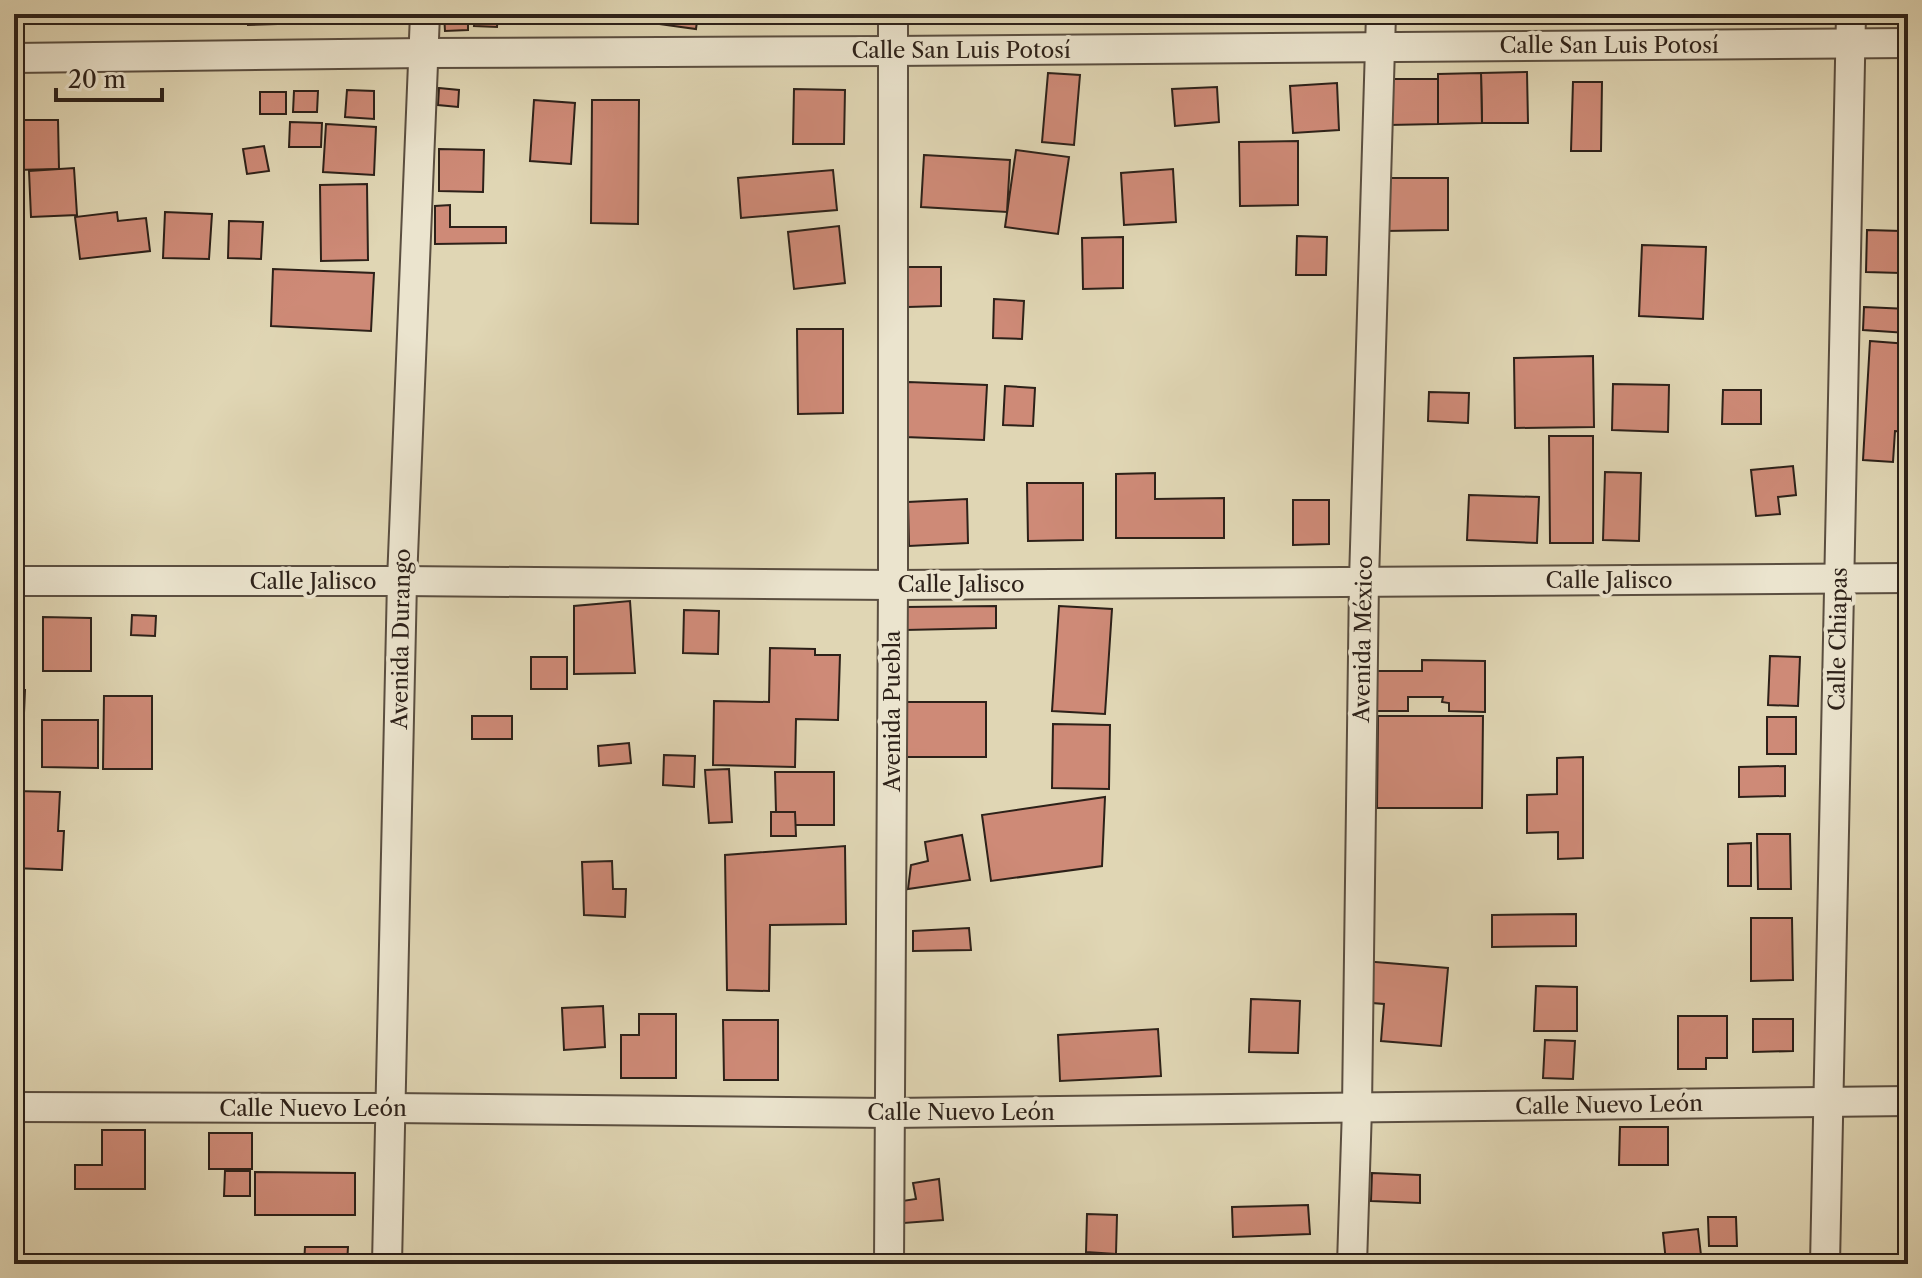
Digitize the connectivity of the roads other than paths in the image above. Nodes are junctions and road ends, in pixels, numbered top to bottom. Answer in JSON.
{"nodes":[{"id":1,"x":425,"y":14,"type":"edge"},
{"id":2,"x":893,"y":14,"type":"edge"},
{"id":3,"x":1381,"y":14,"type":"edge"},
{"id":4,"x":1851,"y":14,"type":"edge"},
{"id":5,"x":1908,"y":43,"type":"edge"},
{"id":6,"x":1850,"y":44,"type":"junction"},
{"id":7,"x":1380,"y":47,"type":"junction"},
{"id":8,"x":892,"y":51,"type":"junction"},
{"id":9,"x":425,"y":53,"type":"junction"},
{"id":10,"x":14,"y":58,"type":"edge"},
{"id":11,"x":1908,"y":578,"type":"edge"},
{"id":12,"x":1839,"y":579,"type":"junction"},
{"id":13,"x":1364,"y":580,"type":"junction"},
{"id":14,"x":14,"y":581,"type":"edge"},
{"id":15,"x":402,"y":581,"type":"junction"},
{"id":16,"x":893,"y":585,"type":"junction"},
{"id":17,"x":1908,"y":1101,"type":"edge"},
{"id":18,"x":1828,"y":1102,"type":"junction"},
{"id":19,"x":14,"y":1107,"type":"edge"},
{"id":20,"x":391,"y":1108,"type":"junction"},
{"id":21,"x":1357,"y":1108,"type":"junction"},
{"id":22,"x":890,"y":1113,"type":"junction"},
{"id":23,"x":387,"y":1264,"type":"edge"},
{"id":24,"x":889,"y":1264,"type":"edge"},
{"id":25,"x":1352,"y":1264,"type":"edge"},
{"id":26,"x":1825,"y":1264,"type":"edge"}],
"edges":[{"from":1,"to":9,"type":"street","name":"Avenida Durango"},
{"from":2,"to":8,"type":"street","name":"Avenida Puebla"},
{"from":3,"to":7,"type":"street","name":"Avenida México"},
{"from":4,"to":6,"type":"street","name":"Calle Chiapas"},
{"from":5,"to":6,"type":"street","name":"Calle San Luis Potosí"},
{"from":6,"to":7,"type":"street","name":"Calle San Luis Potosí"},
{"from":6,"to":12,"type":"street","name":"Calle Chiapas"},
{"from":7,"to":8,"type":"street","name":"Calle San Luis Potosí"},
{"from":7,"to":13,"type":"street","name":"Avenida México"},
{"from":8,"to":9,"type":"street","name":"Calle San Luis Potosí"},
{"from":8,"to":16,"type":"street","name":"Avenida Puebla"},
{"from":9,"to":10,"type":"street","name":"Calle San Luis Potosí"},
{"from":9,"to":15,"type":"street","name":"Avenida Durango"},
{"from":11,"to":12,"type":"street","name":"Calle Jalisco"},
{"from":12,"to":13,"type":"street","name":"Calle Jalisco"},
{"from":12,"to":18,"type":"street","name":"Calle Chiapas"},
{"from":13,"to":16,"type":"street","name":"Calle Jalisco"},
{"from":13,"to":21,"type":"street","name":"Avenida México"},
{"from":14,"to":15,"type":"street","name":"Calle Jalisco"},
{"from":15,"to":16,"type":"street","name":"Calle Jalisco"},
{"from":15,"to":20,"type":"street","name":"Avenida Durango"},
{"from":16,"to":22,"type":"street","name":"Avenida Puebla"},
{"from":17,"to":18,"type":"street","name":"Calle Nuevo León"},
{"from":18,"to":21,"type":"street","name":"Calle Nuevo León"},
{"from":18,"to":26,"type":"street","name":"Calle Chiapas"},
{"from":19,"to":20,"type":"street","name":"Calle Nuevo León"},
{"from":20,"to":22,"type":"street","name":"Calle Nuevo León"},
{"from":20,"to":23,"type":"street","name":"Avenida Durango"},
{"from":21,"to":22,"type":"street","name":"Calle Nuevo León"},
{"from":21,"to":25,"type":"street","name":"Avenida México"},
{"from":22,"to":24,"type":"street","name":"Avenida Puebla"}]}
